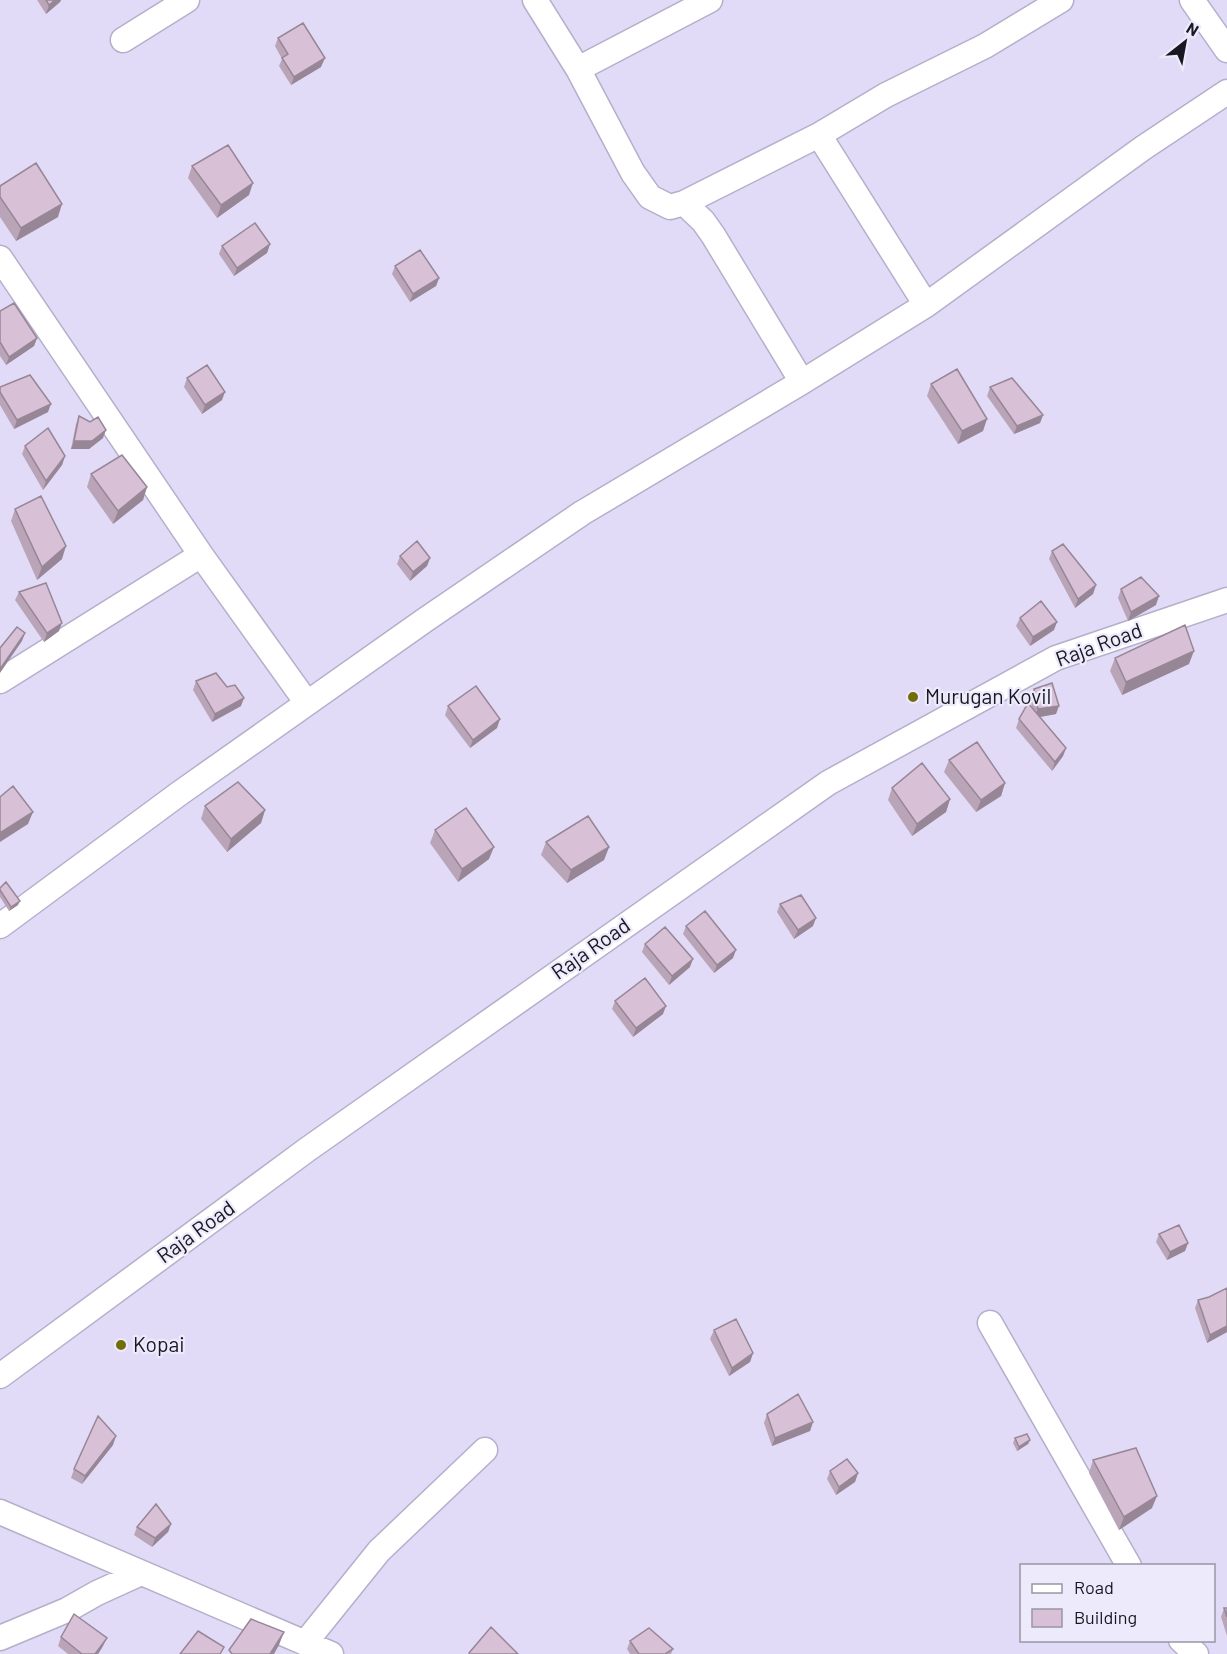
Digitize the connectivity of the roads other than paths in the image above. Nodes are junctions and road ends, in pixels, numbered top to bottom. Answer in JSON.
{"nodes":[{"id":1,"x":187,"y":0,"type":"edge"},
{"id":2,"x":535,"y":0,"type":"edge"},
{"id":3,"x":710,"y":0,"type":"edge"},
{"id":4,"x":1060,"y":0,"type":"edge"},
{"id":5,"x":1192,"y":0,"type":"edge"},
{"id":6,"x":123,"y":40,"type":"dead end"},
{"id":7,"x":1227,"y":50,"type":"edge"},
{"id":8,"x":578,"y":69,"type":"junction"},
{"id":9,"x":1227,"y":92,"type":"edge"},
{"id":10,"x":819,"y":135,"type":"junction"},
{"id":11,"x":684,"y":202,"type":"junction"},
{"id":12,"x":0,"y":258,"type":"edge"},
{"id":13,"x":926,"y":304,"type":"junction"},
{"id":14,"x":802,"y":382,"type":"junction"},
{"id":15,"x":201,"y":555,"type":"junction"},
{"id":16,"x":1227,"y":600,"type":"edge"},
{"id":17,"x":0,"y":681,"type":"edge"},
{"id":18,"x":307,"y":703,"type":"junction"},
{"id":19,"x":0,"y":926,"type":"edge"},
{"id":20,"x":990,"y":1323,"type":"dead end"},
{"id":21,"x":0,"y":1376,"type":"edge"},
{"id":22,"x":485,"y":1450,"type":"dead end"},
{"id":23,"x":0,"y":1512,"type":"edge"},
{"id":24,"x":1128,"y":1564,"type":"edge"},
{"id":25,"x":141,"y":1573,"type":"junction"},
{"id":26,"x":0,"y":1638,"type":"edge"},
{"id":27,"x":1182,"y":1642,"type":"edge"},
{"id":28,"x":316,"y":1650,"type":"edge"},
{"id":29,"x":1196,"y":1654,"type":"edge"}],
"edges":[{"from":1,"to":6,"type":"street"},
{"from":2,"to":8,"type":"street"},
{"from":3,"to":8,"type":"street"},
{"from":4,"to":10,"type":"street"},
{"from":5,"to":7,"type":"street"},
{"from":8,"to":11,"type":"street"},
{"from":9,"to":13,"type":"street"},
{"from":10,"to":11,"type":"street"},
{"from":10,"to":13,"type":"street"},
{"from":11,"to":14,"type":"street"},
{"from":12,"to":15,"type":"street"},
{"from":13,"to":14,"type":"street"},
{"from":14,"to":18,"type":"street"},
{"from":15,"to":17,"type":"street"},
{"from":15,"to":18,"type":"street"},
{"from":16,"to":21,"type":"street","name":"Raja Road"},
{"from":18,"to":19,"type":"street"},
{"from":20,"to":24,"type":"street"},
{"from":22,"to":28,"type":"street"},
{"from":23,"to":25,"type":"street"},
{"from":25,"to":26,"type":"street"},
{"from":25,"to":28,"type":"street"},
{"from":27,"to":29,"type":"street"}]}
